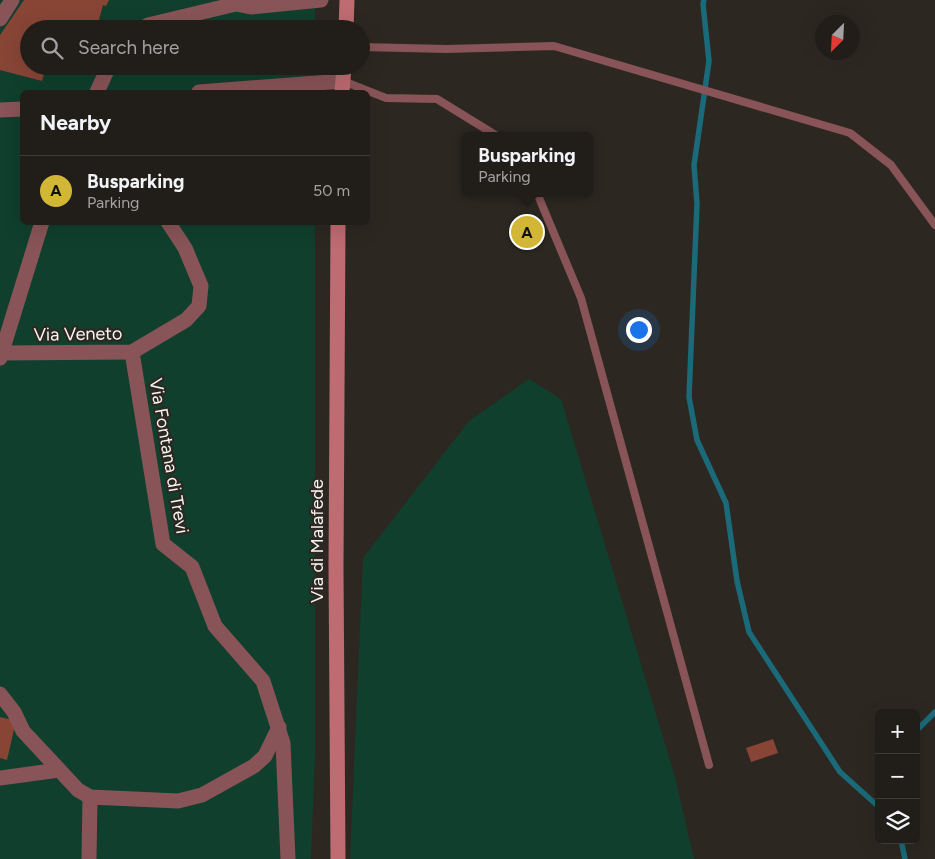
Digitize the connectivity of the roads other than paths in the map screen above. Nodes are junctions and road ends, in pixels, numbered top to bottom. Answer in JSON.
{"nodes":[{"id":1,"x":12,"y":0,"type":"edge"},
{"id":2,"x":321,"y":0,"type":"edge"},
{"id":3,"x":347,"y":0,"type":"edge"},
{"id":4,"x":296,"y":1,"type":"edge"},
{"id":5,"x":235,"y":2,"type":"edge"},
{"id":6,"x":0,"y":19,"type":"edge"},
{"id":7,"x":167,"y":20,"type":"edge"},
{"id":8,"x":346,"y":20,"type":"edge"},
{"id":9,"x":370,"y":47,"type":"edge"},
{"id":10,"x":105,"y":75,"type":"edge"},
{"id":11,"x":343,"y":80,"type":"edge"},
{"id":12,"x":278,"y":89,"type":"edge"},
{"id":13,"x":99,"y":90,"type":"edge"},
{"id":14,"x":252,"y":90,"type":"edge"},
{"id":15,"x":367,"y":90,"type":"edge"},
{"id":16,"x":370,"y":91,"type":"edge"},
{"id":17,"x":20,"y":109,"type":"edge"},
{"id":18,"x":0,"y":110,"type":"edge"},
{"id":19,"x":491,"y":132,"type":"edge"},
{"id":20,"x":539,"y":197,"type":"edge"},
{"id":21,"x":41,"y":225,"type":"edge"},
{"id":22,"x":170,"y":225,"type":"edge"},
{"id":23,"x":338,"y":225,"type":"edge"},
{"id":24,"x":935,"y":225,"type":"edge"},
{"id":25,"x":132,"y":352,"type":"junction"},
{"id":26,"x":0,"y":355,"type":"edge"},
{"id":27,"x":0,"y":694,"type":"edge"},
{"id":28,"x":278,"y":727,"type":"junction"},
{"id":29,"x":709,"y":765,"type":"dead end"},
{"id":30,"x":59,"y":770,"type":"junction"},
{"id":31,"x":0,"y":778,"type":"edge"},
{"id":32,"x":90,"y":797,"type":"junction"},
{"id":33,"x":89,"y":859,"type":"edge"},
{"id":34,"x":288,"y":859,"type":"edge"},
{"id":35,"x":338,"y":859,"type":"edge"}],
"edges":[{"from":1,"to":6,"type":"street"},
{"from":2,"to":4,"type":"street"},
{"from":3,"to":8,"type":"street"},
{"from":4,"to":5,"type":"street"},
{"from":5,"to":7,"type":"street"},
{"from":9,"to":24,"type":"lane"},
{"from":10,"to":13,"type":"street"},
{"from":11,"to":12,"type":"street"},
{"from":11,"to":15,"type":"lane"},
{"from":12,"to":14,"type":"street"},
{"from":16,"to":19,"type":"lane"},
{"from":17,"to":18,"type":"street"},
{"from":20,"to":29,"type":"lane"},
{"from":21,"to":26,"type":"street"},
{"from":22,"to":25,"type":"street","name":"Via Veneto"},
{"from":23,"to":35,"type":"street","name":"Via di Malafede"},
{"from":25,"to":26,"type":"street","name":"Via Veneto"},
{"from":25,"to":28,"type":"street","name":"Via Fontana di Trevi"},
{"from":27,"to":30,"type":"street"},
{"from":28,"to":32,"type":"street"},
{"from":28,"to":34,"type":"street","name":"Via Fontana di Trevi"},
{"from":30,"to":31,"type":"street"},
{"from":30,"to":32,"type":"street"},
{"from":32,"to":33,"type":"street"}]}
